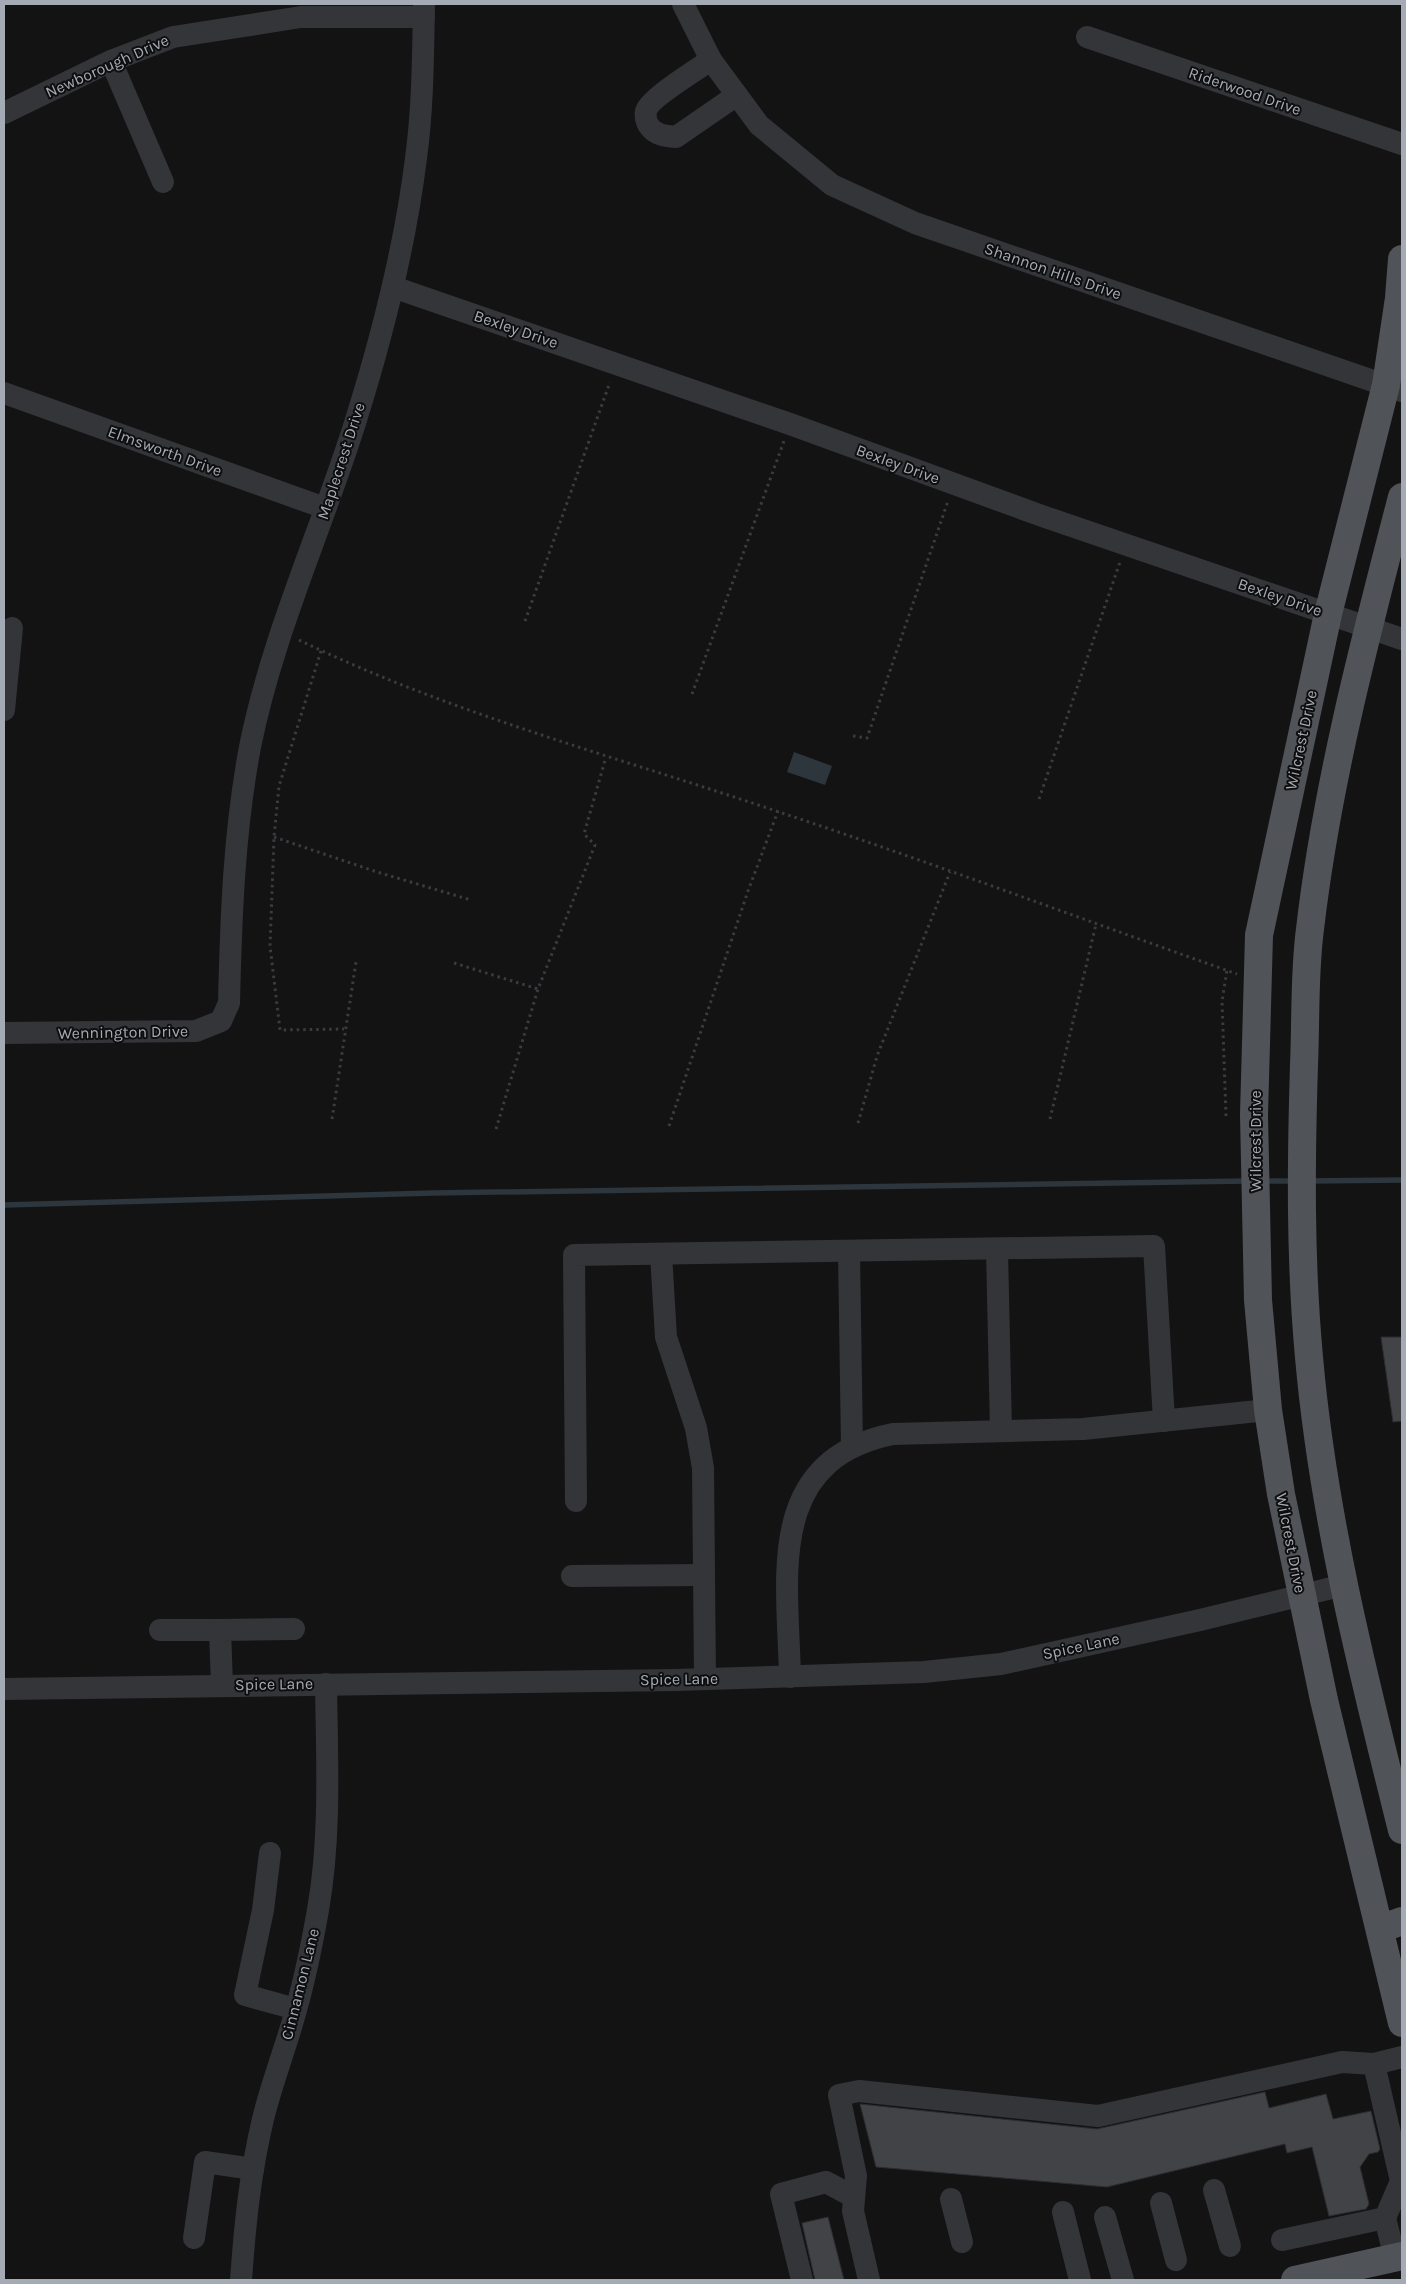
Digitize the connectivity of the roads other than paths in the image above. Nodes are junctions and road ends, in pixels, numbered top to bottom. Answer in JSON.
{"nodes":[{"id":1,"x":683,"y":4,"type":"edge"},
{"id":2,"x":424,"y":10,"type":"edge"},
{"id":3,"x":1087,"y":37,"type":"dead end"},
{"id":4,"x":711,"y":60,"type":"junction"},
{"id":5,"x":112,"y":62,"type":"junction"},
{"id":6,"x":737,"y":95,"type":"junction"},
{"id":7,"x":4,"y":113,"type":"edge"},
{"id":8,"x":1402,"y":144,"type":"edge"},
{"id":9,"x":163,"y":182,"type":"dead end"},
{"id":10,"x":1402,"y":259,"type":"edge"},
{"id":11,"x":393,"y":287,"type":"junction"},
{"id":12,"x":1394,"y":388,"type":"edge"},
{"id":13,"x":4,"y":393,"type":"edge"},
{"id":14,"x":1402,"y":497,"type":"edge"},
{"id":15,"x":326,"y":508,"type":"junction"},
{"id":16,"x":1328,"y":614,"type":"junction"},
{"id":17,"x":1368,"y":626,"type":"junction"},
{"id":18,"x":12,"y":628,"type":"dead end"},
{"id":19,"x":1402,"y":639,"type":"edge"},
{"id":20,"x":4,"y":710,"type":"edge"},
{"id":21,"x":1281,"y":833,"type":"junction"},
{"id":22,"x":1319,"y":862,"type":"junction"},
{"id":23,"x":231,"y":912,"type":"joint"},
{"id":24,"x":4,"y":1033,"type":"edge"},
{"id":25,"x":997,"y":1250,"type":"junction"},
{"id":26,"x":849,"y":1252,"type":"junction"},
{"id":27,"x":661,"y":1254,"type":"junction"},
{"id":28,"x":1268,"y":1410,"type":"junction"},
{"id":29,"x":1164,"y":1420,"type":"junction"},
{"id":30,"x":1001,"y":1431,"type":"junction"},
{"id":31,"x":852,"y":1447,"type":"junction"},
{"id":32,"x":576,"y":1501,"type":"dead end"},
{"id":33,"x":704,"y":1575,"type":"junction"},
{"id":34,"x":572,"y":1576,"type":"dead end"},
{"id":35,"x":1344,"y":1585,"type":"junction"},
{"id":36,"x":1302,"y":1596,"type":"junction"},
{"id":37,"x":294,"y":1629,"type":"dead end"},
{"id":38,"x":160,"y":1630,"type":"dead end"},
{"id":39,"x":220,"y":1630,"type":"junction"},
{"id":40,"x":790,"y":1677,"type":"junction"},
{"id":41,"x":705,"y":1678,"type":"junction"},
{"id":42,"x":326,"y":1684,"type":"junction"},
{"id":43,"x":222,"y":1685,"type":"junction"},
{"id":44,"x":4,"y":1688,"type":"edge"},
{"id":45,"x":1402,"y":1830,"type":"edge"},
{"id":46,"x":270,"y":1853,"type":"dead end"},
{"id":47,"x":1391,"y":1925,"type":"edge"},
{"id":48,"x":296,"y":2009,"type":"junction"},
{"id":49,"x":1402,"y":2023,"type":"edge"},
{"id":50,"x":1402,"y":2057,"type":"edge"},
{"id":51,"x":1374,"y":2064,"type":"junction"},
{"id":52,"x":253,"y":2169,"type":"junction"},
{"id":53,"x":1402,"y":2181,"type":"edge"},
{"id":54,"x":1214,"y":2190,"type":"dead end"},
{"id":55,"x":852,"y":2196,"type":"junction"},
{"id":56,"x":951,"y":2199,"type":"dead end"},
{"id":57,"x":1161,"y":2203,"type":"dead end"},
{"id":58,"x":1063,"y":2212,"type":"dead end"},
{"id":59,"x":1105,"y":2217,"type":"dead end"},
{"id":60,"x":1385,"y":2218,"type":"junction"},
{"id":61,"x":194,"y":2238,"type":"dead end"},
{"id":62,"x":1282,"y":2240,"type":"dead end"},
{"id":63,"x":962,"y":2242,"type":"dead end"},
{"id":64,"x":1230,"y":2246,"type":"dead end"},
{"id":65,"x":1399,"y":2257,"type":"edge"},
{"id":66,"x":1176,"y":2260,"type":"dead end"},
{"id":67,"x":241,"y":2280,"type":"edge"},
{"id":68,"x":802,"y":2280,"type":"edge"},
{"id":69,"x":869,"y":2280,"type":"edge"},
{"id":70,"x":1080,"y":2280,"type":"edge"},
{"id":71,"x":1122,"y":2280,"type":"edge"},
{"id":72,"x":1295,"y":2280,"type":"edge"}],
"edges":[{"from":1,"to":4,"type":"street","name":"Shannon Hills Drive"},
{"from":2,"to":5,"type":"street","name":"Newborough Drive"},
{"from":2,"to":11,"type":"street","name":"Maplecrest Drive"},
{"from":3,"to":8,"type":"street","name":"Riderwood Drive"},
{"from":4,"to":6,"type":"street","name":"Shannon Hills Drive"},
{"from":4,"to":6,"type":"street"},
{"from":5,"to":7,"type":"street","name":"Newborough Drive"},
{"from":5,"to":9,"type":"street"},
{"from":6,"to":12,"type":"street","name":"Shannon Hills Drive"},
{"from":10,"to":12,"type":"main road","name":"Wilcrest Drive"},
{"from":11,"to":15,"type":"street","name":"Maplecrest Drive"},
{"from":11,"to":16,"type":"street","name":"Bexley Drive"},
{"from":12,"to":16,"type":"main road","name":"Wilcrest Drive"},
{"from":13,"to":15,"type":"street","name":"Elmsworth Drive"},
{"from":14,"to":17,"type":"main road"},
{"from":15,"to":23,"type":"street","name":"Maplecrest Drive"},
{"from":16,"to":17,"type":"street","name":"Bexley Drive"},
{"from":16,"to":21,"type":"main road","name":"Wilcrest Drive"},
{"from":17,"to":19,"type":"street","name":"Bexley Drive"},
{"from":17,"to":22,"type":"main road"},
{"from":18,"to":20,"type":"street"},
{"from":21,"to":22,"type":"main road"},
{"from":21,"to":28,"type":"main road","name":"Wilcrest Drive"},
{"from":22,"to":35,"type":"main road"},
{"from":23,"to":24,"type":"street","name":"Wennington Drive"},
{"from":25,"to":26,"type":"street"},
{"from":25,"to":29,"type":"street"},
{"from":25,"to":30,"type":"street"},
{"from":26,"to":27,"type":"street"},
{"from":26,"to":31,"type":"street"},
{"from":27,"to":32,"type":"street"},
{"from":27,"to":33,"type":"street"},
{"from":28,"to":29,"type":"street"},
{"from":28,"to":36,"type":"main road","name":"Wilcrest Drive"},
{"from":29,"to":30,"type":"street"},
{"from":30,"to":31,"type":"street"},
{"from":31,"to":40,"type":"street"},
{"from":33,"to":34,"type":"street"},
{"from":33,"to":41,"type":"street"},
{"from":35,"to":36,"type":"street","name":"Spice Lane"},
{"from":35,"to":45,"type":"main road"},
{"from":36,"to":40,"type":"street","name":"Spice Lane"},
{"from":36,"to":47,"type":"main road","name":"Wilcrest Drive"},
{"from":37,"to":39,"type":"street"},
{"from":38,"to":39,"type":"street"},
{"from":39,"to":43,"type":"street"},
{"from":40,"to":41,"type":"street","name":"Spice Lane"},
{"from":41,"to":42,"type":"street","name":"Spice Lane"},
{"from":42,"to":43,"type":"street","name":"Spice Lane"},
{"from":42,"to":48,"type":"street","name":"Cinnamon Lane"},
{"from":43,"to":44,"type":"street","name":"Spice Lane"},
{"from":46,"to":48,"type":"street"},
{"from":47,"to":49,"type":"main road","name":"Wilcrest Drive"},
{"from":48,"to":52,"type":"street","name":"Cinnamon Lane"},
{"from":50,"to":51,"type":"street"},
{"from":51,"to":53,"type":"street"},
{"from":51,"to":55,"type":"street"},
{"from":52,"to":61,"type":"street"},
{"from":52,"to":67,"type":"street","name":"Cinnamon Lane"},
{"from":53,"to":60,"type":"street"},
{"from":54,"to":64,"type":"street"},
{"from":55,"to":68,"type":"street"},
{"from":55,"to":69,"type":"street"},
{"from":56,"to":63,"type":"street"},
{"from":57,"to":66,"type":"street"},
{"from":58,"to":70,"type":"street"},
{"from":59,"to":71,"type":"street"},
{"from":60,"to":62,"type":"street"},
{"from":60,"to":65,"type":"street"},
{"from":65,"to":72,"type":"main road"}]}
